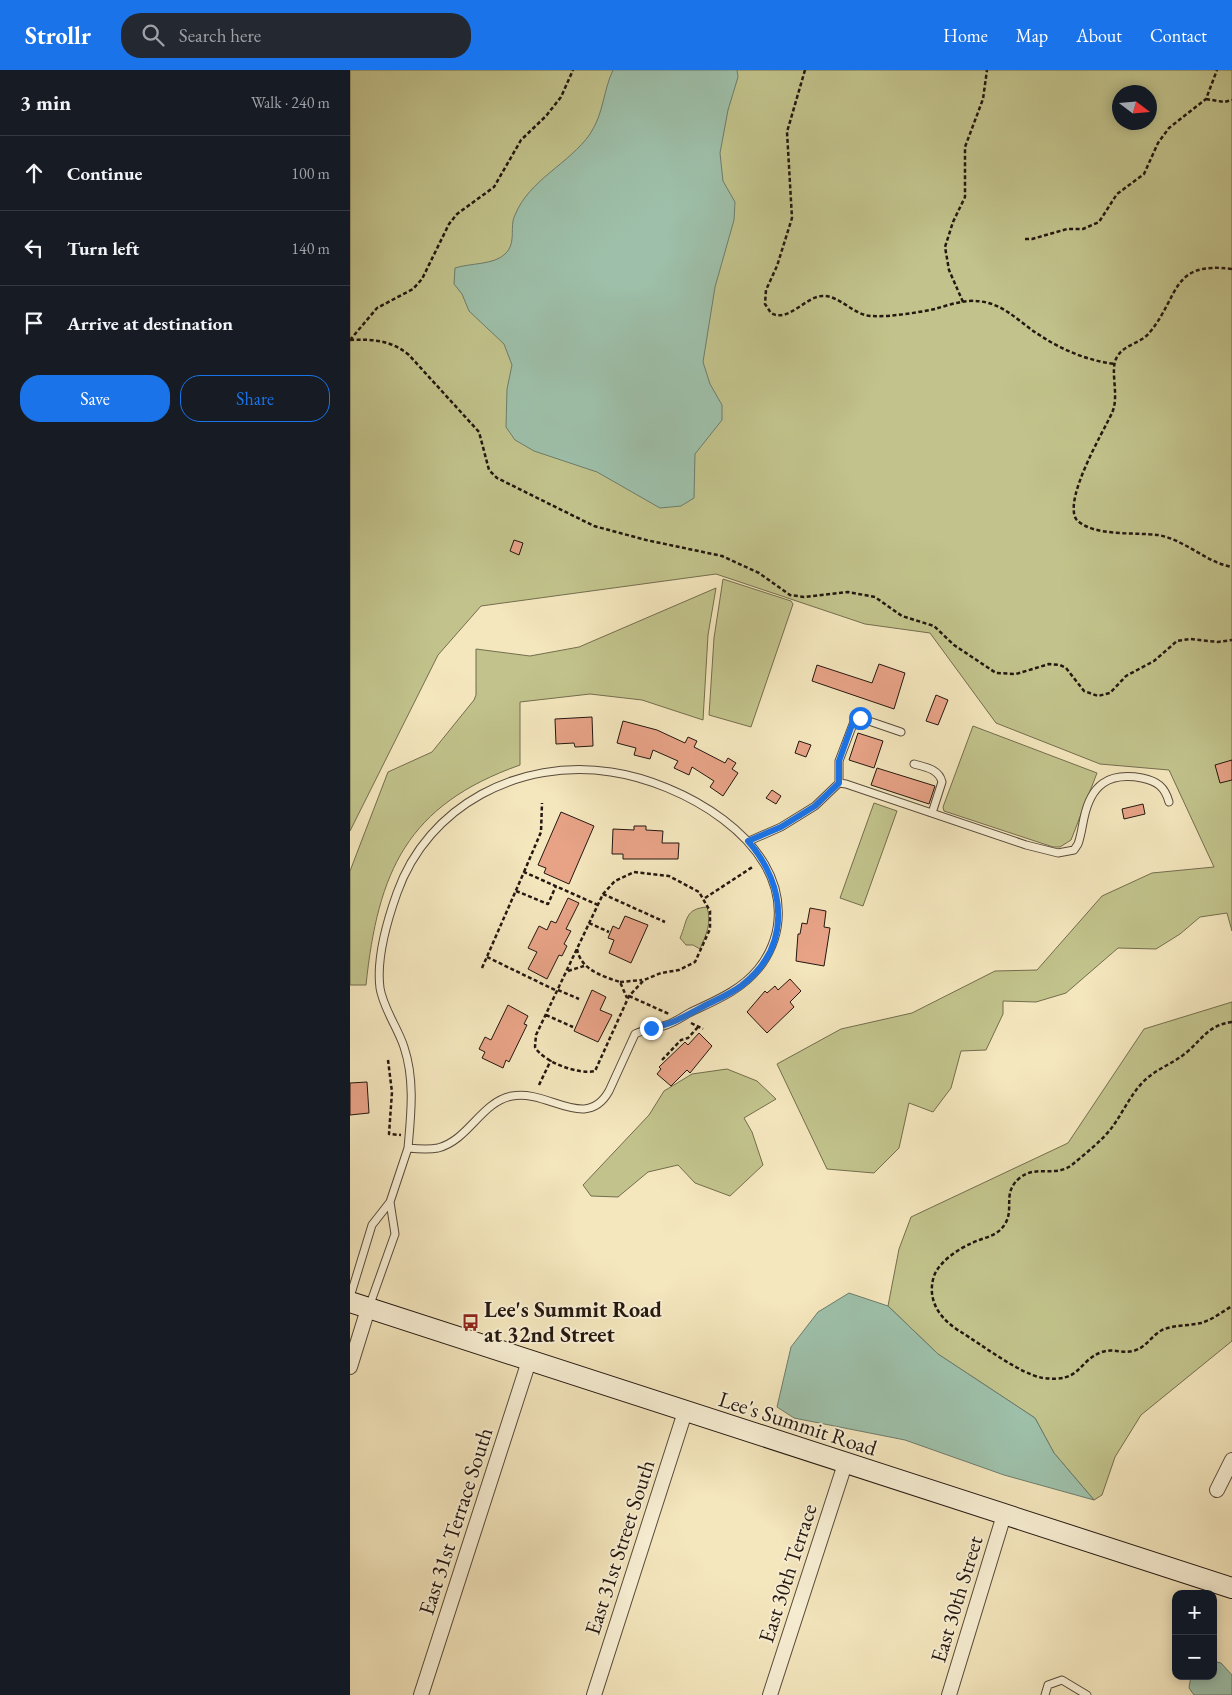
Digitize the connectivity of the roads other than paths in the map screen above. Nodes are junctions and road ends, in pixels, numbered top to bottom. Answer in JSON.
{"nodes":[{"id":1,"x":902,"y":732,"type":"dead end"},
{"id":2,"x":914,"y":764,"type":"dead end"},
{"id":3,"x":839,"y":783,"type":"junction"},
{"id":4,"x":1169,"y":802,"type":"dead end"},
{"id":5,"x":932,"y":813,"type":"junction"},
{"id":6,"x":748,"y":841,"type":"junction"},
{"id":7,"x":408,"y":1148,"type":"junction"},
{"id":8,"x":390,"y":1202,"type":"junction"},
{"id":9,"x":350,"y":1297,"type":"edge"},
{"id":10,"x":359,"y":1306,"type":"edge"},
{"id":11,"x":529,"y":1361,"type":"junction"},
{"id":12,"x":350,"y":1368,"type":"edge"},
{"id":13,"x":685,"y":1412,"type":"junction"},
{"id":14,"x":1232,"y":1460,"type":"edge"},
{"id":15,"x":845,"y":1464,"type":"junction"},
{"id":16,"x":1217,"y":1490,"type":"dead end"},
{"id":17,"x":1004,"y":1515,"type":"junction"},
{"id":18,"x":1232,"y":1588,"type":"edge"},
{"id":19,"x":420,"y":1695,"type":"edge"},
{"id":20,"x":594,"y":1695,"type":"edge"},
{"id":21,"x":770,"y":1695,"type":"edge"},
{"id":22,"x":949,"y":1695,"type":"edge"},
{"id":23,"x":1045,"y":1695,"type":"edge"},
{"id":24,"x":1087,"y":1695,"type":"edge"}],
"edges":[{"from":1,"to":3,"type":"lane"},
{"from":2,"to":5,"type":"lane"},
{"from":3,"to":5,"type":"lane"},
{"from":3,"to":6,"type":"lane"},
{"from":4,"to":5,"type":"lane"},
{"from":6,"to":7,"type":"lane"},
{"from":6,"to":7,"type":"lane"},
{"from":7,"to":8,"type":"lane"},
{"from":8,"to":9,"type":"lane"},
{"from":8,"to":10,"type":"lane"},
{"from":10,"to":11,"type":"main road","name":"Lee's Summit Road"},
{"from":10,"to":12,"type":"street"},
{"from":11,"to":13,"type":"main road","name":"Lee's Summit Road"},
{"from":11,"to":19,"type":"street","name":"East 31st Terrace South"},
{"from":13,"to":15,"type":"main road","name":"Lee's Summit Road"},
{"from":13,"to":20,"type":"street","name":"East 31st Street South"},
{"from":14,"to":16,"type":"street"},
{"from":15,"to":17,"type":"main road","name":"Lee's Summit Road"},
{"from":15,"to":21,"type":"street","name":"East 30th Terrace"},
{"from":17,"to":18,"type":"main road","name":"Lee's Summit Road"},
{"from":17,"to":22,"type":"street","name":"East 30th Street"},
{"from":23,"to":24,"type":"lane"}]}
